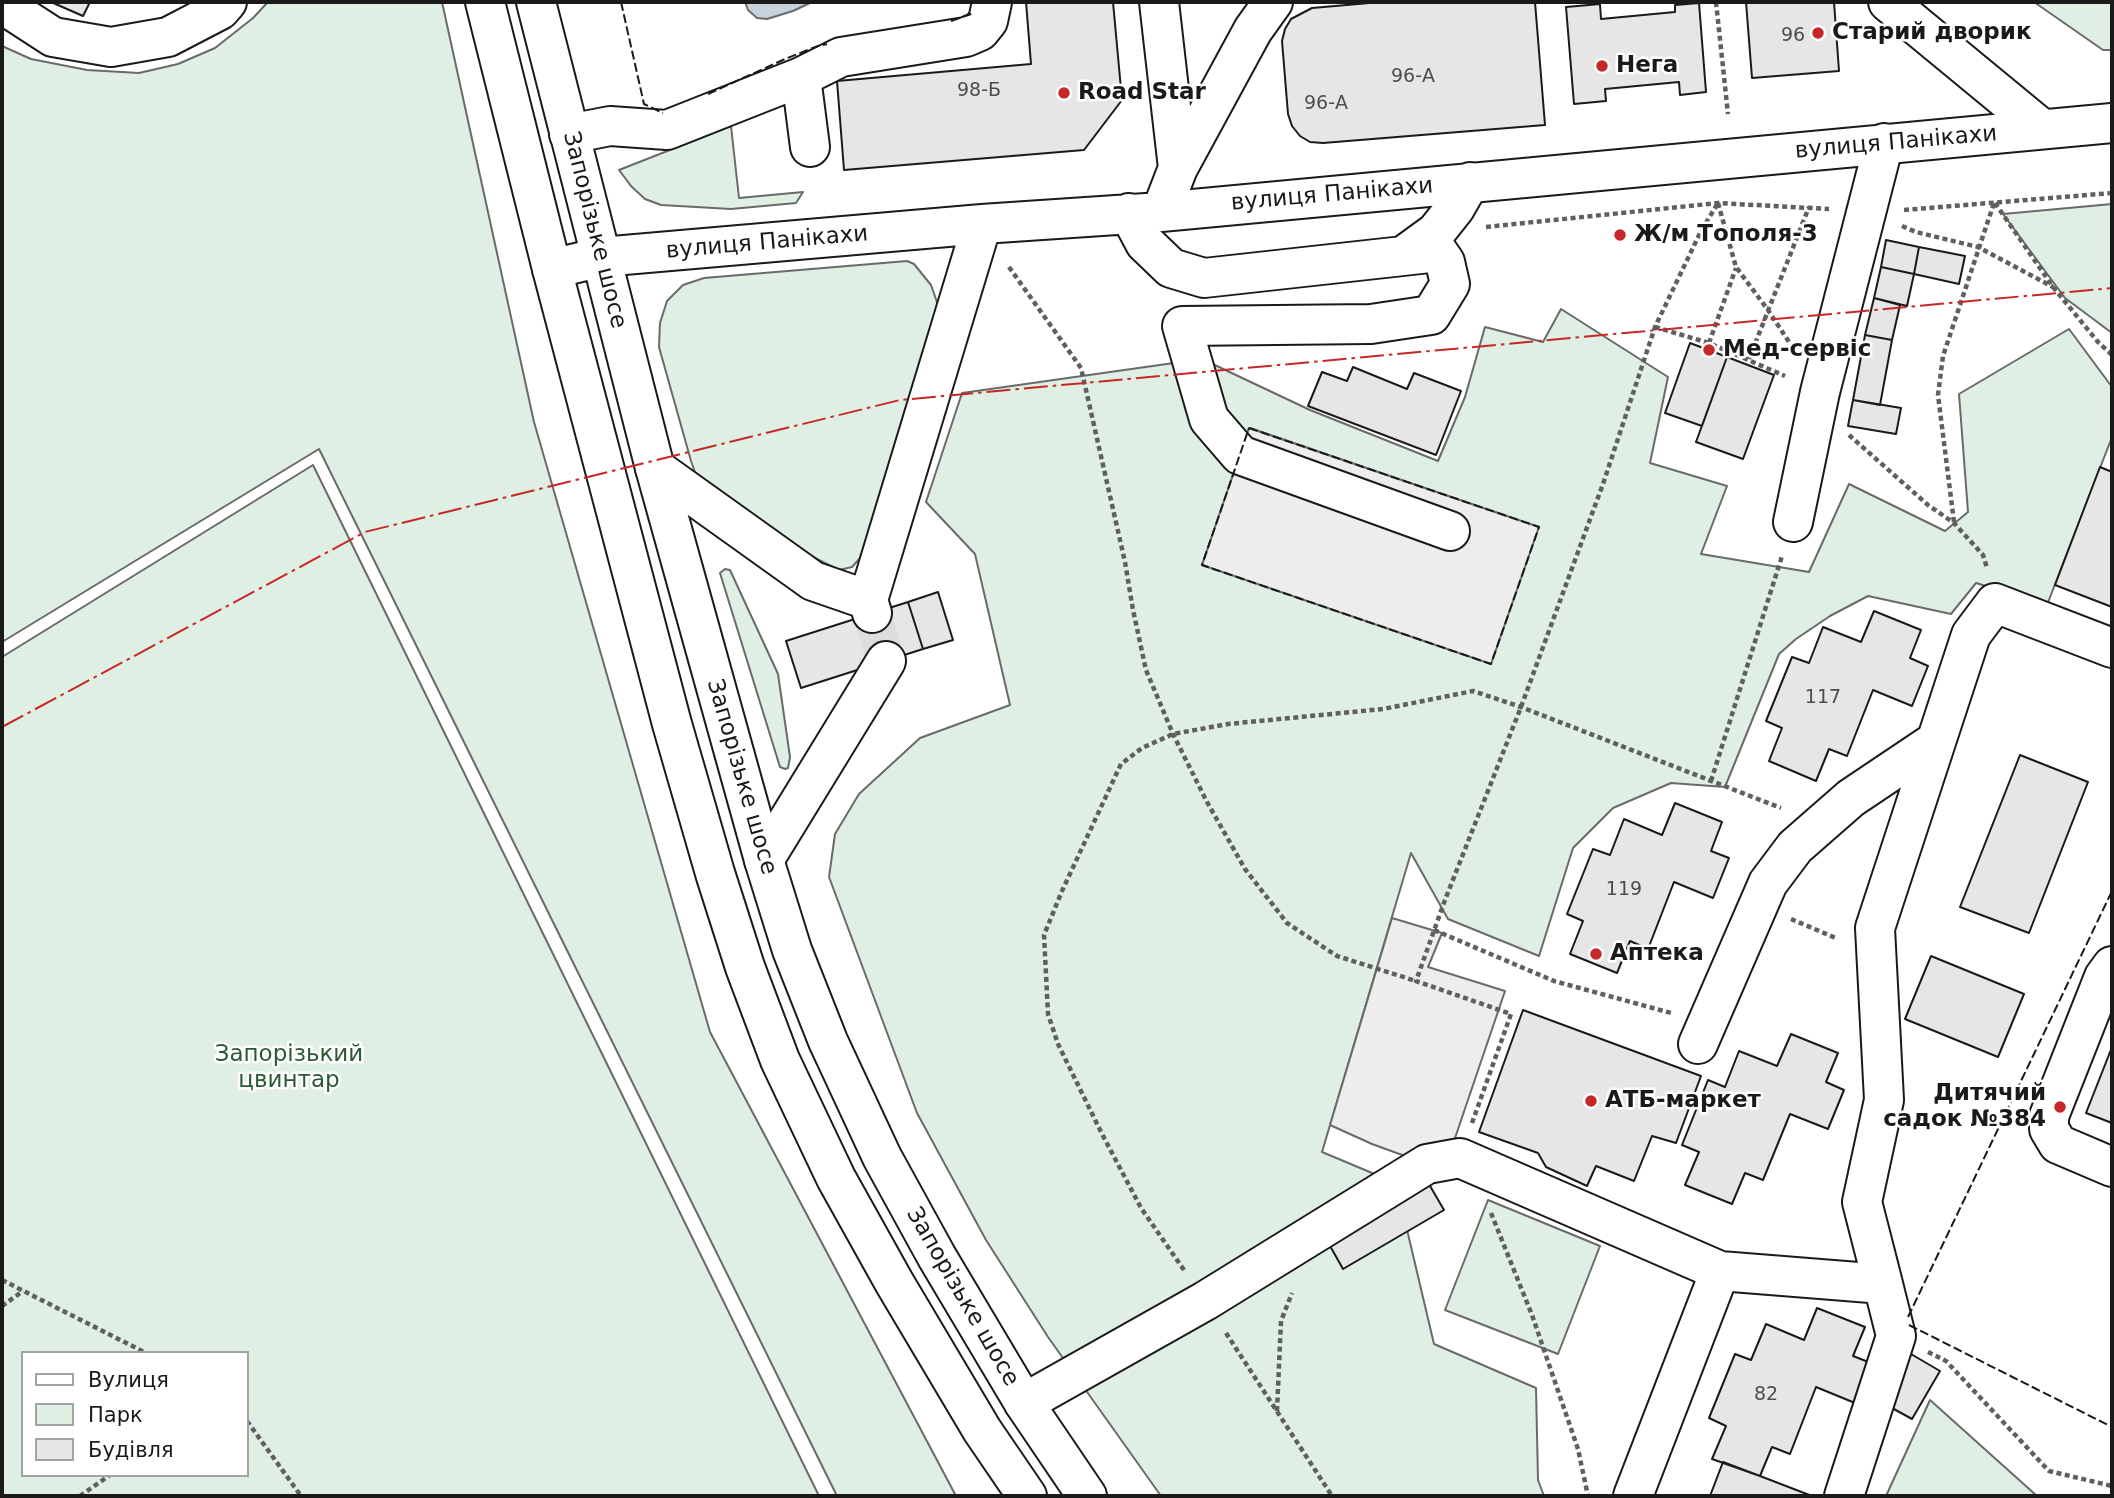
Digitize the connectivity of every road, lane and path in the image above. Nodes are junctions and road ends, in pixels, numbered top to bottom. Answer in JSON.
{"nodes":[{"id":1,"x":227,"y":2,"type":"edge"},
{"id":2,"x":485,"y":2,"type":"edge"},
{"id":3,"x":536,"y":2,"type":"edge"},
{"id":4,"x":992,"y":2,"type":"edge"},
{"id":5,"x":1159,"y":2,"type":"edge"},
{"id":6,"x":1716,"y":2,"type":"edge"},
{"id":7,"x":1888,"y":2,"type":"edge"},
{"id":8,"x":2,"y":4,"type":"edge"},
{"id":9,"x":1255,"y":11,"type":"edge"},
{"id":10,"x":802,"y":78,"type":"junction"},
{"id":11,"x":1728,"y":114,"type":"dead end"},
{"id":12,"x":2112,"y":123,"type":"edge"},
{"id":13,"x":2042,"y":129,"type":"junction"},
{"id":14,"x":569,"y":134,"type":"junction"},
{"id":15,"x":1884,"y":143,"type":"junction"},
{"id":16,"x":810,"y":147,"type":"dead end"},
{"id":17,"x":1178,"y":168,"type":"junction"},
{"id":18,"x":1470,"y":182,"type":"junction"},
{"id":19,"x":2112,"y":192,"type":"edge"},
{"id":20,"x":1718,"y":203,"type":"junction"},
{"id":21,"x":1994,"y":203,"type":"junction"},
{"id":22,"x":1809,"y":207,"type":"junction"},
{"id":23,"x":1145,"y":212,"type":"junction"},
{"id":24,"x":1868,"y":212,"type":"junction"},
{"id":25,"x":982,"y":224,"type":"junction"},
{"id":26,"x":1436,"y":232,"type":"junction"},
{"id":27,"x":1978,"y":247,"type":"junction"},
{"id":28,"x":1404,"y":256,"type":"junction"},
{"id":29,"x":601,"y":257,"type":"junction"},
{"id":30,"x":1008,"y":266,"type":"dead end"},
{"id":31,"x":1736,"y":267,"type":"junction"},
{"id":32,"x":1171,"y":268,"type":"junction"},
{"id":33,"x":552,"y":269,"type":"junction"},
{"id":34,"x":2053,"y":286,"type":"junction"},
{"id":35,"x":1768,"y":310,"type":"junction"},
{"id":36,"x":1182,"y":326,"type":"junction"},
{"id":37,"x":1655,"y":327,"type":"junction"},
{"id":38,"x":1709,"y":343,"type":"junction"},
{"id":39,"x":2112,"y":355,"type":"edge"},
{"id":40,"x":1749,"y":359,"type":"junction"},
{"id":41,"x":1820,"y":392,"type":"junction"},
{"id":42,"x":655,"y":468,"type":"junction"},
{"id":43,"x":1793,"y":522,"type":"joint"},
{"id":44,"x":1954,"y":523,"type":"junction"},
{"id":45,"x":1450,"y":531,"type":"dead end"},
{"id":46,"x":1995,"y":603,"type":"junction"},
{"id":47,"x":2112,"y":648,"type":"edge"},
{"id":48,"x":886,"y":661,"type":"dead end"},
{"id":49,"x":1521,"y":707,"type":"junction"},
{"id":50,"x":1173,"y":734,"type":"junction"},
{"id":51,"x":1936,"y":741,"type":"junction"},
{"id":52,"x":1711,"y":780,"type":"junction"},
{"id":53,"x":1821,"y":824,"type":"junction"},
{"id":54,"x":764,"y":860,"type":"junction"},
{"id":55,"x":1758,"y":905,"type":"junction"},
{"id":56,"x":1434,"y":930,"type":"junction"},
{"id":57,"x":1876,"y":955,"type":"junction"},
{"id":58,"x":2112,"y":966,"type":"edge"},
{"id":59,"x":1416,"y":982,"type":"junction"},
{"id":60,"x":1688,"y":1029,"type":"joint"},
{"id":61,"x":1460,"y":1158,"type":"junction"},
{"id":62,"x":2112,"y":1167,"type":"edge"},
{"id":63,"x":1490,"y":1211,"type":"dead end"},
{"id":64,"x":1316,"y":1233,"type":"junction"},
{"id":65,"x":1720,"y":1271,"type":"junction"},
{"id":66,"x":2,"y":1280,"type":"edge"},
{"id":67,"x":1883,"y":1284,"type":"junction"},
{"id":68,"x":23,"y":1291,"type":"junction"},
{"id":69,"x":1205,"y":1301,"type":"junction"},
{"id":70,"x":2,"y":1306,"type":"edge"},
{"id":71,"x":1896,"y":1336,"type":"junction"},
{"id":72,"x":142,"y":1351,"type":"edge"},
{"id":73,"x":1024,"y":1403,"type":"junction"},
{"id":74,"x":1277,"y":1412,"type":"junction"},
{"id":75,"x":248,"y":1422,"type":"edge"},
{"id":76,"x":982,"y":1430,"type":"junction"},
{"id":77,"x":107,"y":1477,"type":"edge"},
{"id":78,"x":2112,"y":1486,"type":"edge"},
{"id":79,"x":80,"y":1496,"type":"edge"},
{"id":80,"x":301,"y":1496,"type":"edge"},
{"id":81,"x":1027,"y":1496,"type":"edge"},
{"id":82,"x":1087,"y":1496,"type":"edge"},
{"id":83,"x":1332,"y":1496,"type":"edge"},
{"id":84,"x":1588,"y":1496,"type":"edge"},
{"id":85,"x":1633,"y":1496,"type":"edge"},
{"id":86,"x":1844,"y":1496,"type":"edge"}],
"edges":[{"from":1,"to":8,"type":"main road"},
{"from":2,"to":33,"type":"main road"},
{"from":3,"to":14,"type":"main road","name":"Запорізьке шосе"},
{"from":4,"to":10,"type":"main road"},
{"from":5,"to":17,"type":"main road"},
{"from":6,"to":11,"type":"path"},
{"from":7,"to":13,"type":"main road"},
{"from":9,"to":17,"type":"main road"},
{"from":10,"to":14,"type":"main road"},
{"from":10,"to":16,"type":"main road"},
{"from":12,"to":13,"type":"main road","name":"вулиця Панікахи"},
{"from":13,"to":15,"type":"main road","name":"вулиця Панікахи"},
{"from":14,"to":29,"type":"main road","name":"Запорізьке шосе"},
{"from":15,"to":18,"type":"main road","name":"вулиця Панікахи"},
{"from":15,"to":24,"type":"main road"},
{"from":17,"to":23,"type":"main road"},
{"from":18,"to":23,"type":"main road","name":"вулиця Панікахи"},
{"from":18,"to":26,"type":"main road"},
{"from":19,"to":21,"type":"path"},
{"from":20,"to":22,"type":"path"},
{"from":20,"to":26,"type":"path"},
{"from":20,"to":31,"type":"path"},
{"from":20,"to":37,"type":"path"},
{"from":21,"to":24,"type":"path"},
{"from":21,"to":27,"type":"path"},
{"from":21,"to":34,"type":"path"},
{"from":22,"to":24,"type":"path"},
{"from":22,"to":35,"type":"path"},
{"from":23,"to":25,"type":"main road","name":"вулиця Панікахи"},
{"from":23,"to":32,"type":"main road"},
{"from":24,"to":27,"type":"path"},
{"from":24,"to":41,"type":"main road"},
{"from":25,"to":29,"type":"main road","name":"вулиця Панікахи"},
{"from":25,"to":42,"type":"main road"},
{"from":26,"to":28,"type":"main road"},
{"from":27,"to":34,"type":"path"},
{"from":27,"to":44,"type":"path"},
{"from":28,"to":32,"type":"main road"},
{"from":28,"to":36,"type":"main road"},
{"from":29,"to":33,"type":"main road","name":"вулиця Панікахи"},
{"from":29,"to":42,"type":"main road","name":"Запорізьке шосе"},
{"from":30,"to":50,"type":"path"},
{"from":31,"to":35,"type":"path"},
{"from":31,"to":38,"type":"path"},
{"from":32,"to":36,"type":"main road"},
{"from":33,"to":76,"type":"main road"},
{"from":34,"to":39,"type":"path"},
{"from":35,"to":40,"type":"path"},
{"from":35,"to":41,"type":"path"},
{"from":36,"to":45,"type":"main road"},
{"from":37,"to":38,"type":"path"},
{"from":37,"to":49,"type":"path"},
{"from":38,"to":40,"type":"path"},
{"from":40,"to":41,"type":"path"},
{"from":41,"to":43,"type":"main road"},
{"from":41,"to":44,"type":"path"},
{"from":42,"to":54,"type":"main road","name":"Запорізьке шосе"},
{"from":43,"to":52,"type":"path"},
{"from":44,"to":46,"type":"path"},
{"from":46,"to":47,"type":"main road"},
{"from":46,"to":51,"type":"main road"},
{"from":48,"to":54,"type":"main road"},
{"from":49,"to":50,"type":"path"},
{"from":49,"to":52,"type":"path"},
{"from":49,"to":56,"type":"path"},
{"from":50,"to":59,"type":"path"},
{"from":50,"to":69,"type":"path"},
{"from":51,"to":53,"type":"main road"},
{"from":51,"to":57,"type":"main road"},
{"from":52,"to":53,"type":"path"},
{"from":53,"to":55,"type":"main road"},
{"from":54,"to":73,"type":"main road","name":"Запорізьке шосе"},
{"from":55,"to":57,"type":"path"},
{"from":55,"to":60,"type":"main road"},
{"from":56,"to":59,"type":"path"},
{"from":56,"to":60,"type":"path"},
{"from":57,"to":67,"type":"main road"},
{"from":58,"to":62,"type":"main road"},
{"from":59,"to":61,"type":"path"},
{"from":61,"to":64,"type":"main road"},
{"from":61,"to":65,"type":"main road"},
{"from":63,"to":84,"type":"path"},
{"from":64,"to":69,"type":"main road"},
{"from":64,"to":74,"type":"path"},
{"from":65,"to":67,"type":"main road"},
{"from":65,"to":85,"type":"main road"},
{"from":66,"to":68,"type":"path"},
{"from":67,"to":71,"type":"main road"},
{"from":68,"to":70,"type":"path"},
{"from":68,"to":72,"type":"path"},
{"from":69,"to":73,"type":"main road"},
{"from":69,"to":74,"type":"path"},
{"from":71,"to":78,"type":"path"},
{"from":71,"to":86,"type":"main road"},
{"from":73,"to":76,"type":"main road"},
{"from":73,"to":82,"type":"main road","name":"Запорізьке шосе"},
{"from":74,"to":83,"type":"path"},
{"from":75,"to":80,"type":"path"},
{"from":76,"to":81,"type":"main road"},
{"from":77,"to":79,"type":"path"}]}
